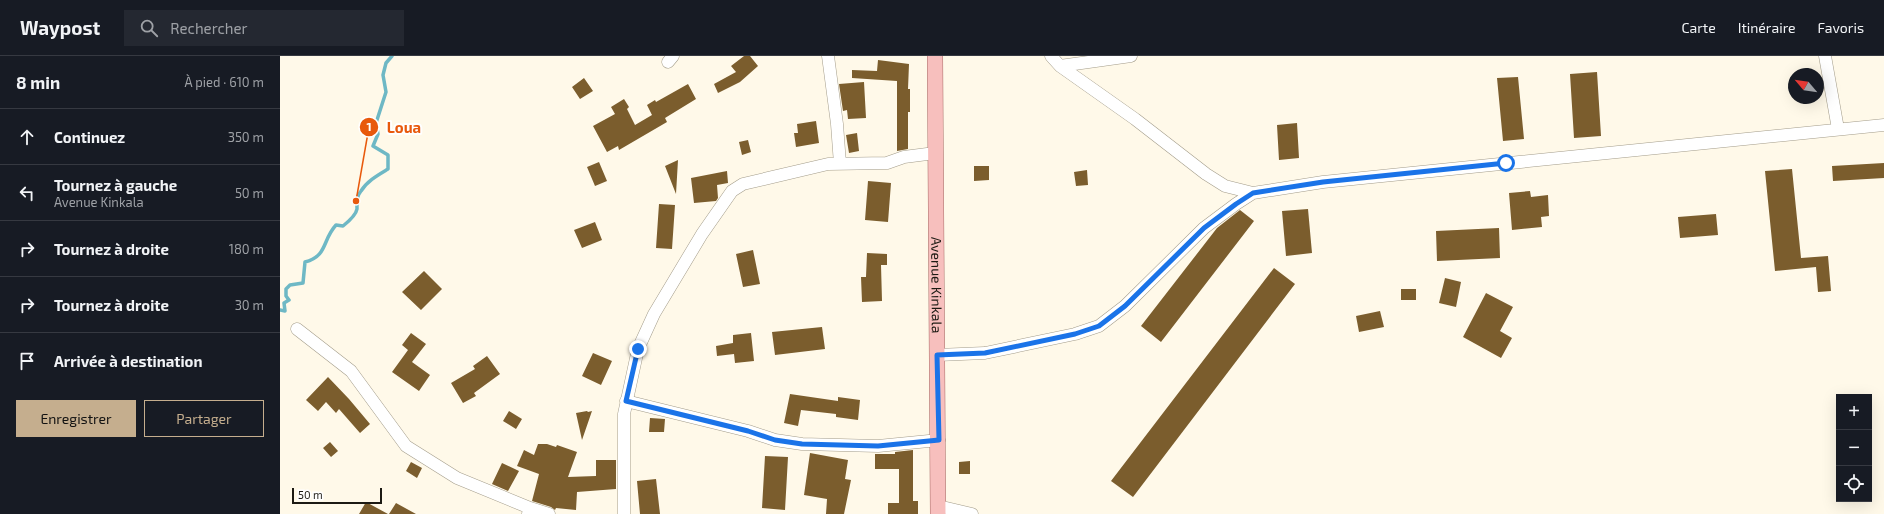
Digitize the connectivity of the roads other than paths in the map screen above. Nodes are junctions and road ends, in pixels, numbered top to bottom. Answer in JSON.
{"nodes":[{"id":1,"x":828,"y":56,"type":"edge"},
{"id":2,"x":935,"y":56,"type":"edge"},
{"id":3,"x":1051,"y":56,"type":"edge"},
{"id":4,"x":1131,"y":56,"type":"edge"},
{"id":5,"x":1826,"y":56,"type":"edge"},
{"id":6,"x":1060,"y":66,"type":"junction"},
{"id":7,"x":1884,"y":125,"type":"edge"},
{"id":8,"x":1838,"y":129,"type":"junction"},
{"id":9,"x":935,"y":153,"type":"junction"},
{"id":10,"x":840,"y":164,"type":"junction"},
{"id":11,"x":1253,"y":193,"type":"junction"},
{"id":12,"x":297,"y":329,"type":"dead end"},
{"id":13,"x":937,"y":355,"type":"junction"},
{"id":14,"x":626,"y":401,"type":"junction"},
{"id":15,"x":939,"y":440,"type":"junction"},
{"id":16,"x":938,"y":510,"type":"edge"},
{"id":17,"x":529,"y":511,"type":"edge"},
{"id":18,"x":549,"y":514,"type":"edge"},
{"id":19,"x":624,"y":514,"type":"edge"},
{"id":20,"x":972,"y":514,"type":"edge"}],
"edges":[{"from":1,"to":10,"type":"street"},
{"from":2,"to":9,"type":"main road","name":"Avenue Kinkala"},
{"from":3,"to":6,"type":"street"},
{"from":4,"to":6,"type":"street"},
{"from":5,"to":8,"type":"street"},
{"from":6,"to":11,"type":"street"},
{"from":7,"to":8,"type":"street"},
{"from":8,"to":11,"type":"street"},
{"from":9,"to":10,"type":"street"},
{"from":9,"to":13,"type":"main road","name":"Avenue Kinkala"},
{"from":10,"to":14,"type":"street"},
{"from":11,"to":13,"type":"street"},
{"from":12,"to":17,"type":"street"},
{"from":13,"to":15,"type":"main road","name":"Avenue Kinkala"},
{"from":14,"to":15,"type":"street"},
{"from":14,"to":19,"type":"street"},
{"from":15,"to":16,"type":"main road","name":"Avenue Kinkala"},
{"from":16,"to":20,"type":"street"},
{"from":17,"to":18,"type":"street"}]}
